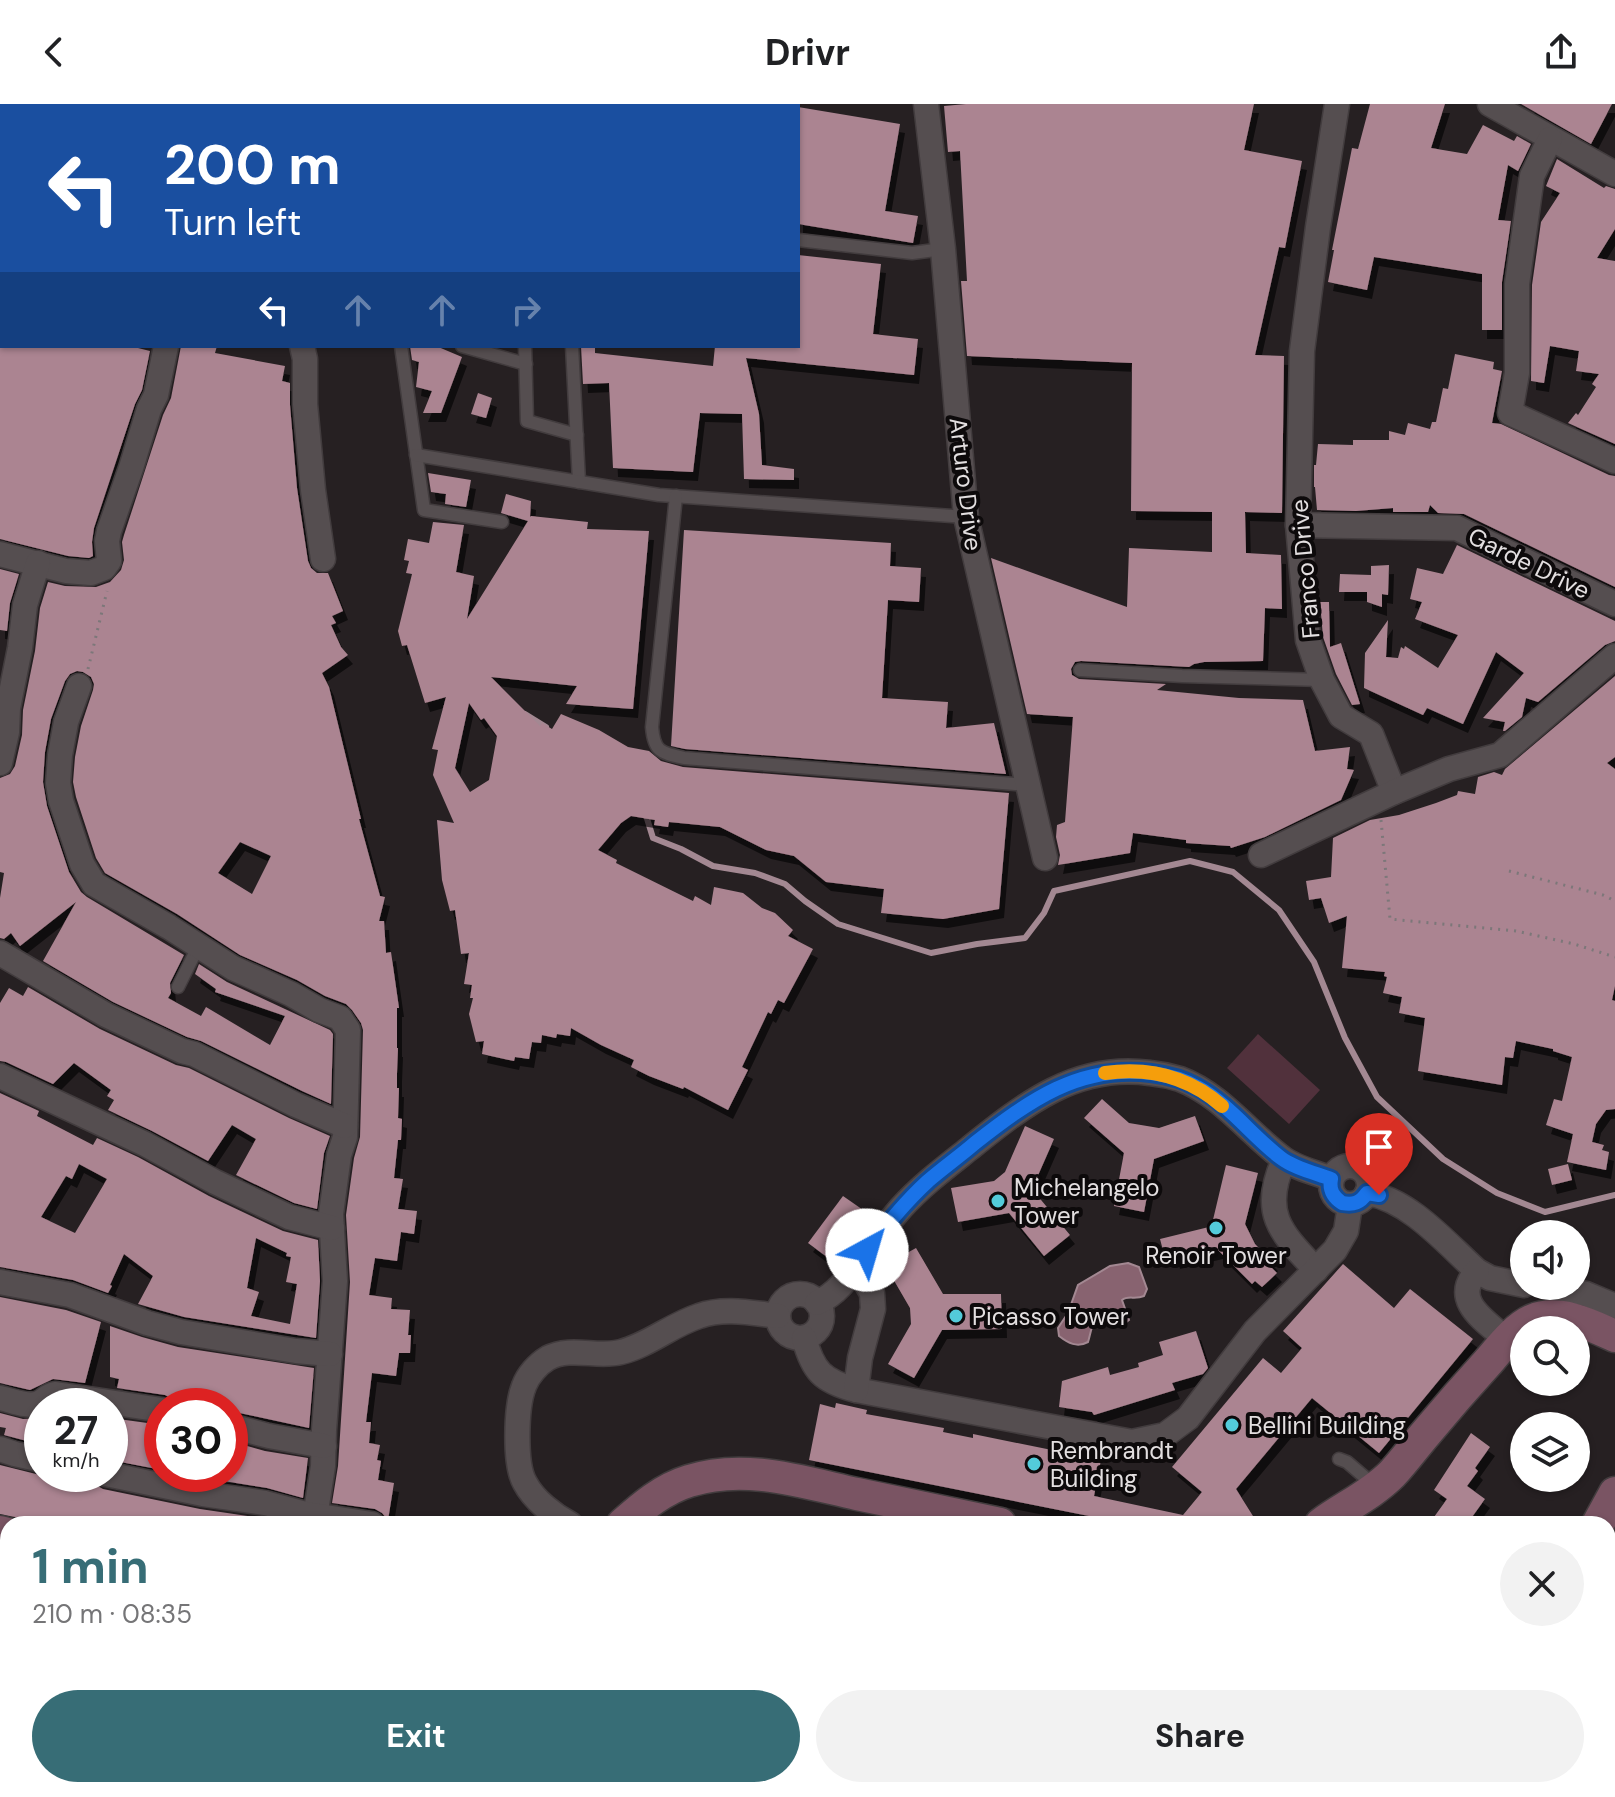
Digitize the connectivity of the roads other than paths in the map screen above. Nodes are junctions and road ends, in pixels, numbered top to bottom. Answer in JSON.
{"nodes":[{"id":1,"x":926,"y":104,"type":"edge"},
{"id":2,"x":1337,"y":104,"type":"edge"},
{"id":3,"x":1490,"y":104,"type":"edge"},
{"id":4,"x":1550,"y":139,"type":"junction"},
{"id":5,"x":1615,"y":174,"type":"edge"},
{"id":6,"x":800,"y":240,"type":"edge"},
{"id":7,"x":943,"y":249,"type":"junction"},
{"id":8,"x":166,"y":348,"type":"edge"},
{"id":9,"x":302,"y":348,"type":"edge"},
{"id":10,"x":401,"y":348,"type":"edge"},
{"id":11,"x":469,"y":348,"type":"edge"},
{"id":12,"x":525,"y":348,"type":"edge"},
{"id":13,"x":572,"y":348,"type":"edge"},
{"id":14,"x":526,"y":364,"type":"junction"},
{"id":15,"x":577,"y":435,"type":"junction"},
{"id":16,"x":416,"y":455,"type":"junction"},
{"id":17,"x":1615,"y":461,"type":"edge"},
{"id":18,"x":579,"y":482,"type":"junction"},
{"id":19,"x":676,"y":496,"type":"junction"},
{"id":20,"x":966,"y":517,"type":"junction"},
{"id":21,"x":502,"y":522,"type":"dead end"},
{"id":22,"x":1298,"y":525,"type":"junction"},
{"id":23,"x":0,"y":554,"type":"edge"},
{"id":24,"x":323,"y":559,"type":"dead end"},
{"id":25,"x":38,"y":563,"type":"junction"},
{"id":26,"x":1615,"y":604,"type":"edge"},
{"id":27,"x":1615,"y":656,"type":"edge"},
{"id":28,"x":1080,"y":670,"type":"dead end"},
{"id":29,"x":1322,"y":680,"type":"junction"},
{"id":30,"x":79,"y":686,"type":"road end"},
{"id":31,"x":0,"y":763,"type":"edge"},
{"id":32,"x":1028,"y":785,"type":"junction"},
{"id":33,"x":1386,"y":796,"type":"junction"},
{"id":34,"x":1261,"y":855,"type":"dead end"},
{"id":35,"x":1045,"y":858,"type":"dead end"},
{"id":36,"x":199,"y":945,"type":"junction"},
{"id":37,"x":0,"y":953,"type":"edge"},
{"id":38,"x":178,"y":987,"type":"dead end"},
{"id":39,"x":0,"y":1076,"type":"edge"},
{"id":40,"x":345,"y":1126,"type":"junction"},
{"id":41,"x":1284,"y":1160,"type":"junction"},
{"id":42,"x":1331,"y":1179,"type":"junction"},
{"id":43,"x":1358,"y":1199,"type":"junction"},
{"id":44,"x":332,"y":1228,"type":"junction"},
{"id":45,"x":856,"y":1266,"type":"junction"},
{"id":46,"x":1316,"y":1270,"type":"junction"},
{"id":47,"x":1477,"y":1271,"type":"junction"},
{"id":48,"x":0,"y":1282,"type":"edge"},
{"id":49,"x":1510,"y":1282,"type":"edge"},
{"id":50,"x":1590,"y":1298,"type":"edge"},
{"id":51,"x":817,"y":1303,"type":"junction"},
{"id":52,"x":778,"y":1316,"type":"junction"},
{"id":53,"x":1611,"y":1319,"type":"edge"},
{"id":54,"x":804,"y":1338,"type":"junction"},
{"id":55,"x":1507,"y":1340,"type":"junction"},
{"id":56,"x":330,"y":1354,"type":"junction"},
{"id":57,"x":856,"y":1390,"type":"junction"},
{"id":58,"x":0,"y":1398,"type":"edge"},
{"id":59,"x":144,"y":1407,"type":"edge"},
{"id":60,"x":248,"y":1431,"type":"edge"},
{"id":61,"x":324,"y":1446,"type":"junction"},
{"id":62,"x":0,"y":1449,"type":"edge"},
{"id":63,"x":24,"y":1455,"type":"edge"},
{"id":64,"x":1339,"y":1459,"type":"dead end"},
{"id":65,"x":128,"y":1479,"type":"edge"},
{"id":66,"x":1377,"y":1487,"type":"junction"},
{"id":67,"x":1615,"y":1493,"type":"edge"},
{"id":68,"x":306,"y":1516,"type":"edge"},
{"id":69,"x":315,"y":1516,"type":"edge"},
{"id":70,"x":557,"y":1516,"type":"edge"},
{"id":71,"x":632,"y":1516,"type":"edge"},
{"id":72,"x":962,"y":1516,"type":"edge"},
{"id":73,"x":1333,"y":1516,"type":"edge"},
{"id":74,"x":1602,"y":1516,"type":"edge"}],
"edges":[{"from":1,"to":7,"type":"street","name":"Arturo Drive"},
{"from":2,"to":22,"type":"street","name":"Franco Drive"},
{"from":3,"to":4,"type":"street"},
{"from":4,"to":5,"type":"street"},
{"from":4,"to":17,"type":"street"},
{"from":6,"to":7,"type":"lane"},
{"from":7,"to":20,"type":"street","name":"Arturo Drive"},
{"from":8,"to":25,"type":"street"},
{"from":9,"to":24,"type":"street"},
{"from":10,"to":16,"type":"lane"},
{"from":11,"to":14,"type":"lane"},
{"from":12,"to":14,"type":"lane"},
{"from":13,"to":15,"type":"lane"},
{"from":14,"to":15,"type":"lane"},
{"from":15,"to":18,"type":"lane"},
{"from":16,"to":18,"type":"lane"},
{"from":16,"to":21,"type":"lane"},
{"from":18,"to":19,"type":"lane"},
{"from":19,"to":20,"type":"lane"},
{"from":19,"to":32,"type":"lane"},
{"from":20,"to":32,"type":"street","name":"Arturo Drive"},
{"from":22,"to":26,"type":"street","name":"Garde Drive"},
{"from":22,"to":29,"type":"street","name":"Franco Drive"},
{"from":23,"to":25,"type":"street"},
{"from":25,"to":31,"type":"street"},
{"from":27,"to":33,"type":"street"},
{"from":28,"to":29,"type":"lane"},
{"from":29,"to":33,"type":"street","name":"Franco Drive"},
{"from":30,"to":36,"type":"street"},
{"from":32,"to":35,"type":"street","name":"Arturo Drive"},
{"from":33,"to":34,"type":"street"},
{"from":36,"to":38,"type":"lane"},
{"from":36,"to":40,"type":"street"},
{"from":37,"to":40,"type":"street"},
{"from":39,"to":44,"type":"street"},
{"from":40,"to":44,"type":"street"},
{"from":41,"to":42,"type":"street"},
{"from":41,"to":45,"type":"street"},
{"from":41,"to":46,"type":"street"},
{"from":42,"to":43,"type":"street"},
{"from":42,"to":43,"type":"street"},
{"from":43,"to":46,"type":"street"},
{"from":43,"to":47,"type":"street"},
{"from":44,"to":56,"type":"street"},
{"from":45,"to":51,"type":"street"},
{"from":45,"to":57,"type":"street"},
{"from":46,"to":57,"type":"street"},
{"from":47,"to":49,"type":"street"},
{"from":47,"to":55,"type":"street"},
{"from":48,"to":56,"type":"street"},
{"from":50,"to":53,"type":"street"},
{"from":51,"to":52,"type":"street"},
{"from":51,"to":54,"type":"street"},
{"from":52,"to":54,"type":"street"},
{"from":52,"to":70,"type":"street"},
{"from":53,"to":55,"type":"street"},
{"from":54,"to":57,"type":"street"},
{"from":55,"to":66,"type":"street"},
{"from":56,"to":61,"type":"street"},
{"from":58,"to":59,"type":"street"},
{"from":60,"to":61,"type":"street"},
{"from":61,"to":69,"type":"street"},
{"from":62,"to":63,"type":"street"},
{"from":64,"to":66,"type":"lane"},
{"from":65,"to":68,"type":"street"},
{"from":66,"to":73,"type":"street"},
{"from":67,"to":74,"type":"street"},
{"from":71,"to":72,"type":"street"}]}
